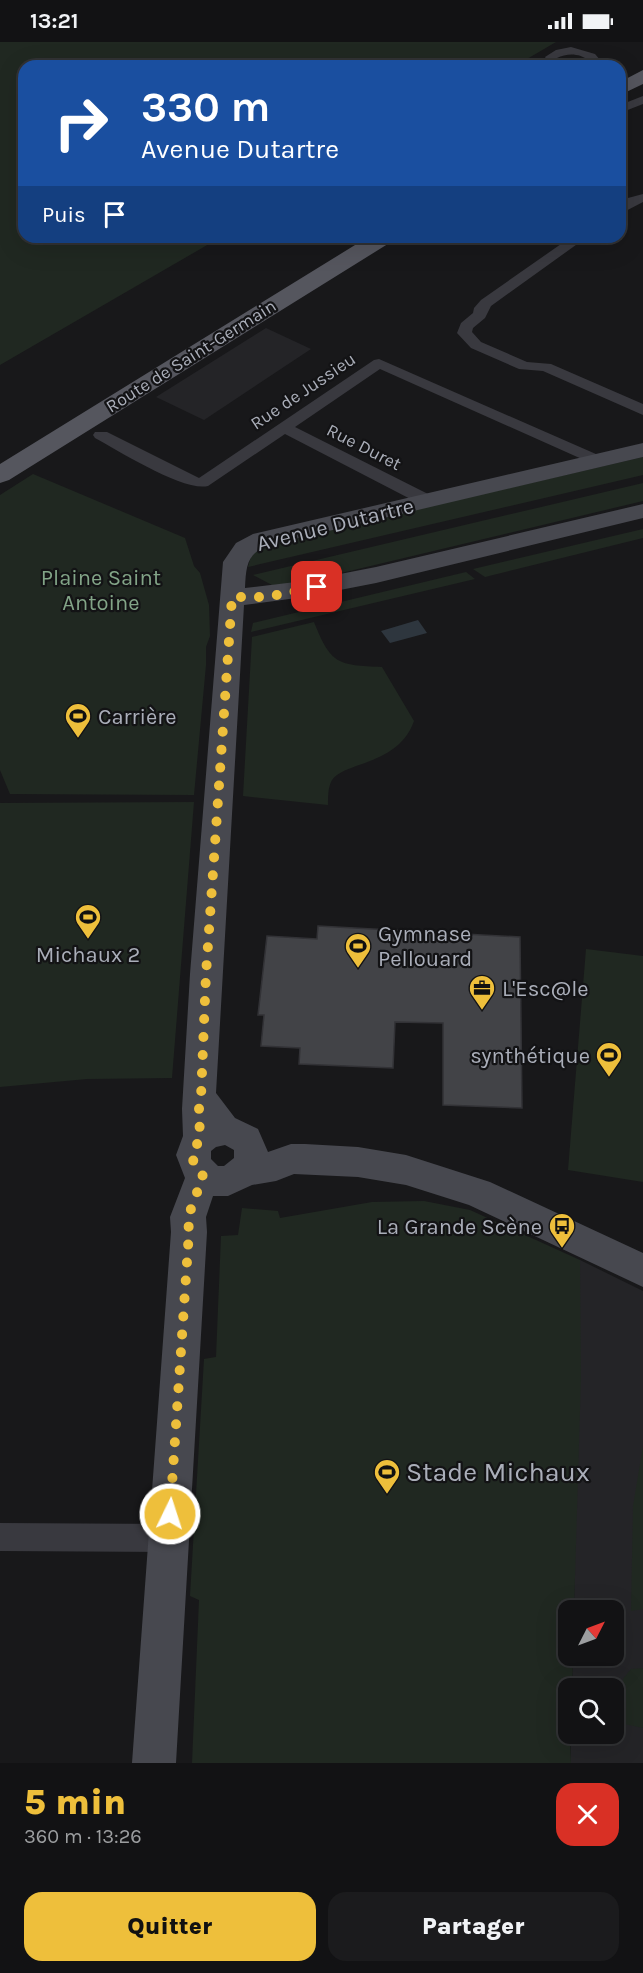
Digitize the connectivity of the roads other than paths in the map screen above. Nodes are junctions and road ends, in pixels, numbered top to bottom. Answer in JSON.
{"nodes":[{"id":1,"x":583,"y":46,"type":"edge"},
{"id":2,"x":552,"y":60,"type":"edge"},
{"id":3,"x":593,"y":60,"type":"edge"},
{"id":4,"x":643,"y":64,"type":"edge"},
{"id":5,"x":626,"y":74,"type":"edge"},
{"id":6,"x":643,"y":76,"type":"edge"},
{"id":7,"x":626,"y":86,"type":"edge"},
{"id":8,"x":643,"y":100,"type":"edge"},
{"id":9,"x":626,"y":107,"type":"edge"},
{"id":10,"x":643,"y":198,"type":"edge"},
{"id":11,"x":626,"y":206,"type":"edge"},
{"id":12,"x":350,"y":243,"type":"edge"},
{"id":13,"x":373,"y":243,"type":"edge"},
{"id":14,"x":571,"y":243,"type":"edge"},
{"id":15,"x":643,"y":410,"type":"edge"},
{"id":16,"x":283,"y":428,"type":"junction"},
{"id":17,"x":101,"y":435,"type":"dead end"},
{"id":18,"x":643,"y":450,"type":"edge"},
{"id":19,"x":0,"y":458,"type":"edge"},
{"id":20,"x":599,"y":460,"type":"junction"},
{"id":21,"x":0,"y":475,"type":"edge"},
{"id":22,"x":428,"y":501,"type":"junction"},
{"id":23,"x":643,"y":511,"type":"edge"},
{"id":24,"x":232,"y":597,"type":"junction"},
{"id":25,"x":225,"y":1157,"type":"junction"},
{"id":26,"x":643,"y":1270,"type":"edge"},
{"id":27,"x":0,"y":1537,"type":"edge"},
{"id":28,"x":168,"y":1538,"type":"junction"},
{"id":29,"x":154,"y":1763,"type":"edge"}],
"edges":[{"from":1,"to":2,"type":"street"},
{"from":1,"to":3,"type":"street"},
{"from":4,"to":5,"type":"main road"},
{"from":6,"to":7,"type":"main road"},
{"from":8,"to":9,"type":"street"},
{"from":10,"to":11,"type":"street"},
{"from":12,"to":19,"type":"main road","name":"Route de Saint-Germain"},
{"from":13,"to":21,"type":"main road","name":"Route de Saint-Germain"},
{"from":14,"to":15,"type":"street"},
{"from":16,"to":17,"type":"street","name":"Rue de Jussieu"},
{"from":16,"to":20,"type":"street","name":"Rue de Jussieu"},
{"from":16,"to":22,"type":"street","name":"Rue Duret"},
{"from":18,"to":20,"type":"main road","name":"Avenue Dutartre"},
{"from":20,"to":22,"type":"main road","name":"Avenue Dutartre"},
{"from":22,"to":24,"type":"main road","name":"Avenue Dutartre"},
{"from":23,"to":24,"type":"main road"},
{"from":24,"to":25,"type":"main road","name":"Avenue Dutartre"},
{"from":25,"to":26,"type":"main road"},
{"from":25,"to":28,"type":"main road"},
{"from":27,"to":28,"type":"street"},
{"from":28,"to":29,"type":"main road"}]}
